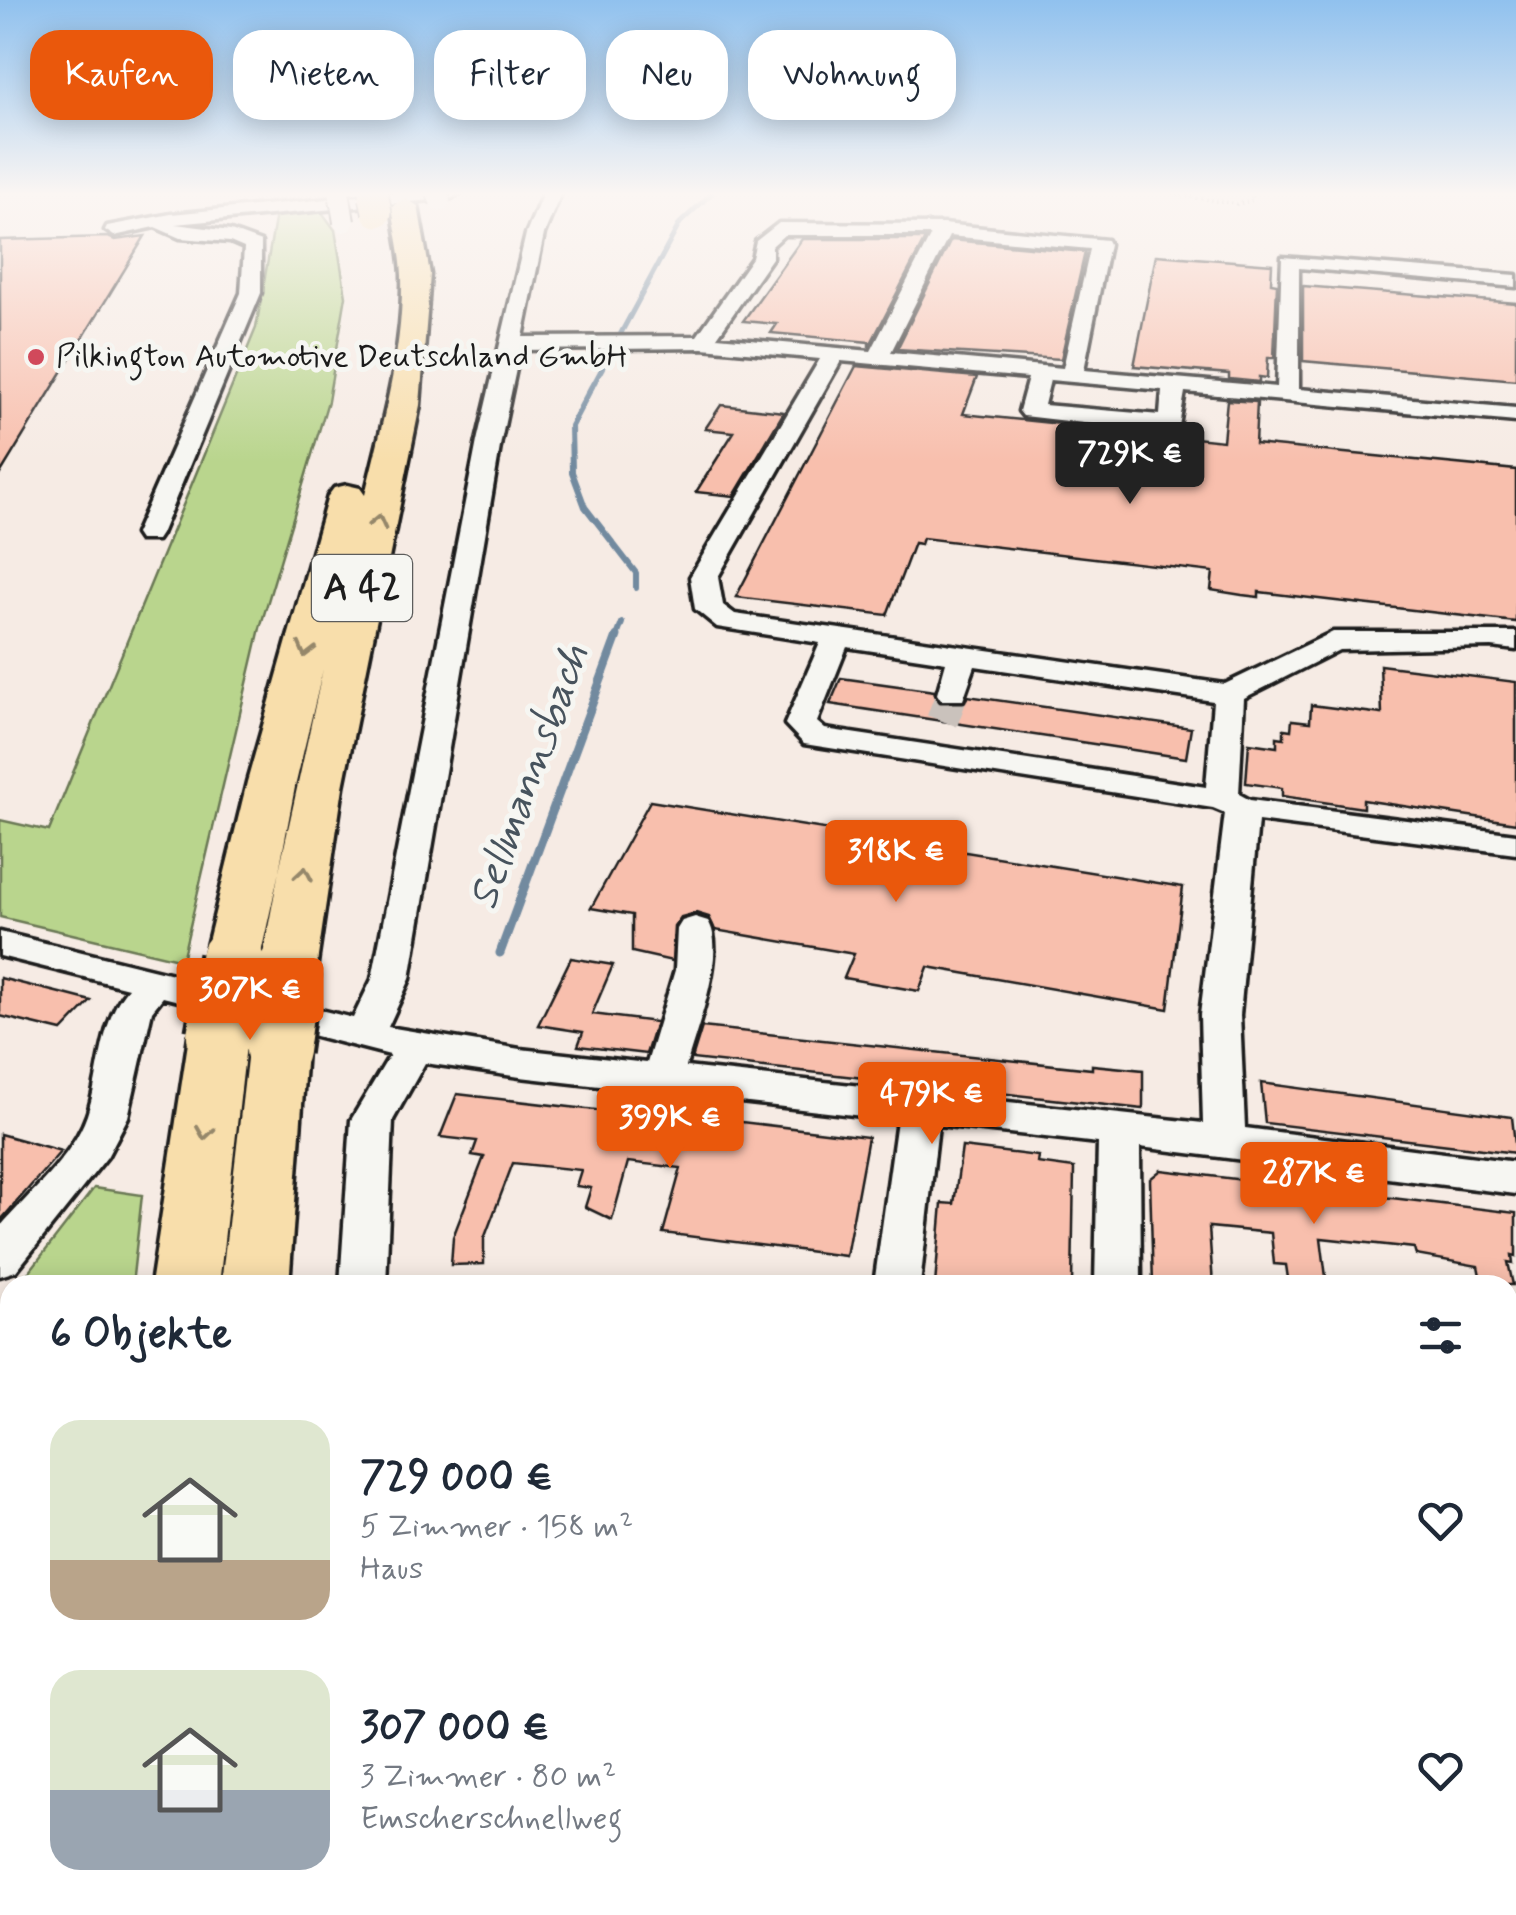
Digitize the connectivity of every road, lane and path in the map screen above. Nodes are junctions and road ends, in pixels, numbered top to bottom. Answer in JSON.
{"nodes":[{"id":1,"x":252,"y":282,"type":"edge"},
{"id":2,"x":384,"y":282,"type":"edge"},
{"id":3,"x":415,"y":282,"type":"edge"},
{"id":4,"x":525,"y":282,"type":"edge"},
{"id":5,"x":745,"y":282,"type":"edge"},
{"id":6,"x":916,"y":282,"type":"edge"},
{"id":7,"x":1092,"y":282,"type":"edge"},
{"id":8,"x":1290,"y":282,"type":"edge"},
{"id":9,"x":703,"y":342,"type":"junction"},
{"id":10,"x":513,"y":344,"type":"junction"},
{"id":11,"x":834,"y":354,"type":"junction"},
{"id":12,"x":878,"y":357,"type":"junction"},
{"id":13,"x":1041,"y":372,"type":"junction"},
{"id":14,"x":1072,"y":375,"type":"junction"},
{"id":15,"x":1174,"y":385,"type":"junction"},
{"id":16,"x":1288,"y":393,"type":"junction"},
{"id":17,"x":1516,"y":415,"type":"edge"},
{"id":18,"x":1461,"y":419,"type":"junction"},
{"id":19,"x":1516,"y":435,"type":"edge"},
{"id":20,"x":148,"y":534,"type":"dead end"},
{"id":21,"x":837,"y":638,"type":"junction"},
{"id":22,"x":1516,"y":641,"type":"edge"},
{"id":23,"x":963,"y":655,"type":"junction"},
{"id":24,"x":1229,"y":694,"type":"junction"},
{"id":25,"x":931,"y":754,"type":"junction"},
{"id":26,"x":1232,"y":804,"type":"junction"},
{"id":27,"x":1516,"y":844,"type":"edge"},
{"id":28,"x":695,"y":930,"type":"dead end"},
{"id":29,"x":0,"y":944,"type":"edge"},
{"id":30,"x":153,"y":984,"type":"junction"},
{"id":31,"x":364,"y":1036,"type":"junction"},
{"id":32,"x":248,"y":1043,"type":"junction"},
{"id":33,"x":414,"y":1047,"type":"junction"},
{"id":34,"x":662,"y":1079,"type":"junction"},
{"id":35,"x":919,"y":1109,"type":"junction"},
{"id":36,"x":1119,"y":1131,"type":"junction"},
{"id":37,"x":1224,"y":1142,"type":"junction"},
{"id":38,"x":1516,"y":1178,"type":"edge"},
{"id":39,"x":0,"y":1258,"type":"edge"},
{"id":40,"x":188,"y":1275,"type":"edge"},
{"id":41,"x":255,"y":1275,"type":"edge"},
{"id":42,"x":363,"y":1275,"type":"edge"},
{"id":43,"x":898,"y":1275,"type":"edge"},
{"id":44,"x":1118,"y":1275,"type":"edge"}],
"edges":[{"from":1,"to":20,"type":"street"},
{"from":2,"to":32,"type":"highway","number":"A 42","one_way":true,"bridge":true},
{"from":32,"to":3,"type":"highway","number":"A 42","one_way":true,"bridge":true},
{"from":4,"to":10,"type":"street"},
{"from":5,"to":9,"type":"street"},
{"from":6,"to":12,"type":"street"},
{"from":7,"to":14,"type":"street"},
{"from":8,"to":16,"type":"street"},
{"from":9,"to":10,"type":"street"},
{"from":9,"to":11,"type":"street"},
{"from":10,"to":31,"type":"street"},
{"from":11,"to":12,"type":"street"},
{"from":11,"to":21,"type":"street"},
{"from":12,"to":13,"type":"street"},
{"from":13,"to":14,"type":"street"},
{"from":13,"to":15,"type":"street"},
{"from":14,"to":15,"type":"street"},
{"from":15,"to":16,"type":"street"},
{"from":16,"to":18,"type":"street"},
{"from":17,"to":18,"type":"street"},
{"from":18,"to":19,"type":"street"},
{"from":21,"to":23,"type":"street"},
{"from":21,"to":25,"type":"street"},
{"from":22,"to":24,"type":"street"},
{"from":23,"to":24,"type":"street"},
{"from":23,"to":25,"type":"street"},
{"from":24,"to":26,"type":"street"},
{"from":25,"to":26,"type":"street"},
{"from":26,"to":27,"type":"street"},
{"from":26,"to":37,"type":"street"},
{"from":28,"to":34,"type":"street"},
{"from":29,"to":30,"type":"street"},
{"from":30,"to":31,"type":"street"},
{"from":30,"to":39,"type":"street"},
{"from":31,"to":33,"type":"street"},
{"from":32,"to":40,"type":"highway","number":"A 42","one_way":true},
{"from":32,"to":41,"type":"highway","number":"A 42"},
{"from":33,"to":34,"type":"street"},
{"from":33,"to":42,"type":"street"},
{"from":34,"to":35,"type":"street"},
{"from":35,"to":36,"type":"street"},
{"from":35,"to":43,"type":"street"},
{"from":36,"to":37,"type":"street"},
{"from":36,"to":44,"type":"street"},
{"from":37,"to":38,"type":"street"}]}
